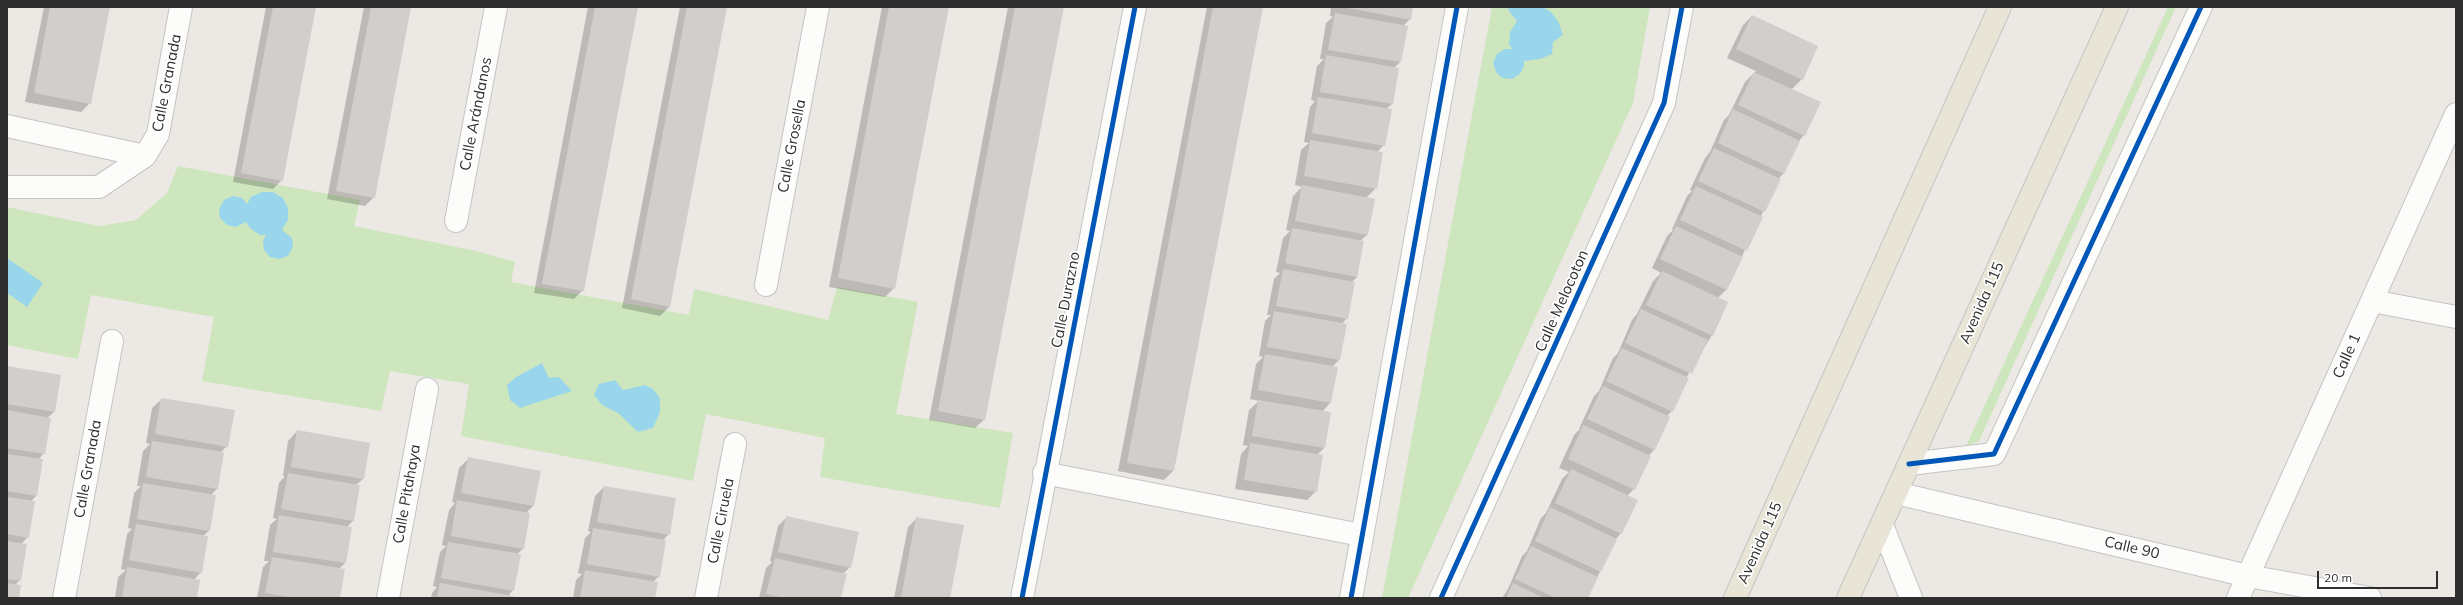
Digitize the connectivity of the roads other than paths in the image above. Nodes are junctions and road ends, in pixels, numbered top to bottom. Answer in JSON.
{"nodes":[{"id":1,"x":181,"y":7,"type":"edge"},
{"id":2,"x":496,"y":7,"type":"edge"},
{"id":3,"x":818,"y":7,"type":"edge"},
{"id":4,"x":1135,"y":7,"type":"edge"},
{"id":5,"x":1457,"y":7,"type":"edge"},
{"id":6,"x":1682,"y":7,"type":"edge"},
{"id":7,"x":2000,"y":7,"type":"edge"},
{"id":8,"x":2117,"y":7,"type":"edge"},
{"id":9,"x":2201,"y":7,"type":"edge"},
{"id":10,"x":2456,"y":114,"type":"edge"},
{"id":11,"x":7,"y":126,"type":"edge"},
{"id":12,"x":145,"y":156,"type":"junction"},
{"id":13,"x":7,"y":187,"type":"edge"},
{"id":14,"x":456,"y":221,"type":"dead end"},
{"id":15,"x":766,"y":285,"type":"dead end"},
{"id":16,"x":2372,"y":301,"type":"junction"},
{"id":17,"x":2456,"y":317,"type":"edge"},
{"id":18,"x":112,"y":341,"type":"dead end"},
{"id":19,"x":427,"y":389,"type":"dead end"},
{"id":20,"x":735,"y":444,"type":"dead end"},
{"id":21,"x":1909,"y":464,"type":"junction"},
{"id":22,"x":1044,"y":473,"type":"junction"},
{"id":23,"x":1896,"y":492,"type":"junction"},
{"id":24,"x":1882,"y":525,"type":"junction"},
{"id":25,"x":1361,"y":535,"type":"junction"},
{"id":26,"x":2248,"y":576,"type":"junction"},
{"id":27,"x":64,"y":598,"type":"edge"},
{"id":28,"x":388,"y":598,"type":"edge"},
{"id":29,"x":706,"y":598,"type":"edge"},
{"id":30,"x":1022,"y":598,"type":"edge"},
{"id":31,"x":1351,"y":598,"type":"edge"},
{"id":32,"x":1441,"y":598,"type":"edge"},
{"id":33,"x":1735,"y":598,"type":"edge"},
{"id":34,"x":1848,"y":598,"type":"edge"},
{"id":35,"x":1911,"y":598,"type":"edge"},
{"id":36,"x":2238,"y":598,"type":"edge"},
{"id":37,"x":2370,"y":598,"type":"edge"}],
"edges":[{"from":1,"to":12,"type":"street","name":"Calle Granada"},
{"from":2,"to":14,"type":"street","name":"Calle Arándanos"},
{"from":3,"to":15,"type":"street","name":"Calle Grosella"},
{"from":4,"to":22,"type":"street","name":"Calle Durazno"},
{"from":5,"to":25,"type":"street"},
{"from":6,"to":32,"type":"street","name":"Calle Melocoton"},
{"from":7,"to":33,"type":"main road","name":"Avenida 115"},
{"from":8,"to":21,"type":"main road","name":"Avenida 115"},
{"from":9,"to":21,"type":"street"},
{"from":10,"to":16,"type":"street","name":"Calle 1"},
{"from":11,"to":12,"type":"street"},
{"from":12,"to":13,"type":"street","name":"Calle Granada"},
{"from":16,"to":17,"type":"street"},
{"from":16,"to":26,"type":"street","name":"Calle 1"},
{"from":18,"to":27,"type":"street","name":"Calle Granada"},
{"from":19,"to":28,"type":"street","name":"Calle Pitahaya"},
{"from":20,"to":29,"type":"street","name":"Calle Ciruela"},
{"from":21,"to":23,"type":"main road","name":"Avenida 115"},
{"from":22,"to":25,"type":"street"},
{"from":22,"to":30,"type":"street","name":"Calle Durazno"},
{"from":23,"to":24,"type":"main road","name":"Avenida 115"},
{"from":23,"to":26,"type":"street","name":"Calle 90"},
{"from":24,"to":34,"type":"main road","name":"Avenida 115"},
{"from":24,"to":35,"type":"street"},
{"from":25,"to":31,"type":"street"},
{"from":26,"to":36,"type":"street","name":"Calle 1"},
{"from":26,"to":37,"type":"street","name":"Calle 90"}]}
